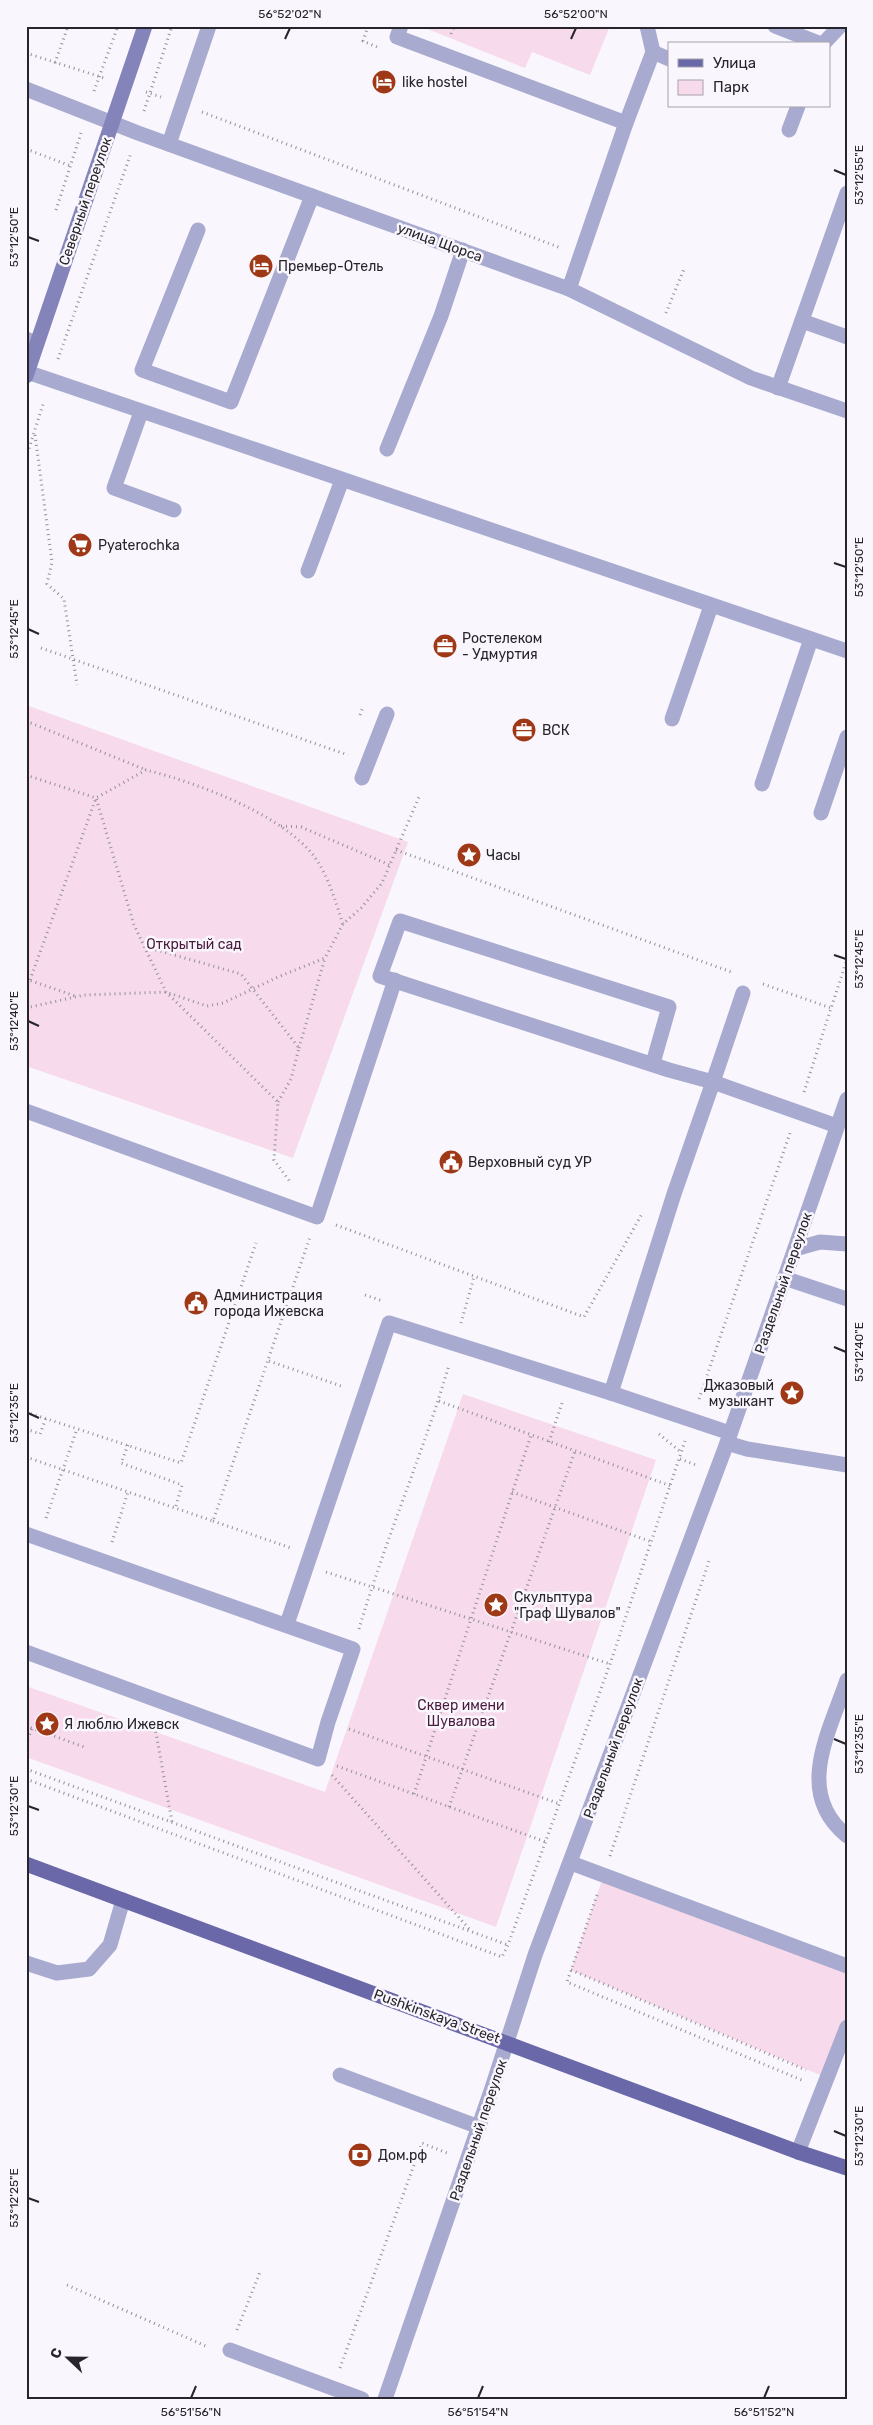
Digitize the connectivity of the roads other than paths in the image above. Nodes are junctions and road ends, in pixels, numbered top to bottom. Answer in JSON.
{"nodes":[{"id":1,"x":145,"y":26,"type":"edge"},
{"id":2,"x":209,"y":26,"type":"edge"},
{"id":3,"x":401,"y":26,"type":"edge"},
{"id":4,"x":647,"y":26,"type":"edge"},
{"id":5,"x":775,"y":26,"type":"edge"},
{"id":6,"x":840,"y":26,"type":"edge"},
{"id":7,"x":817,"y":42,"type":"edge"},
{"id":8,"x":824,"y":42,"type":"edge"},
{"id":9,"x":653,"y":52,"type":"junction"},
{"id":10,"x":668,"y":59,"type":"edge"},
{"id":11,"x":26,"y":89,"type":"edge"},
{"id":12,"x":797,"y":108,"type":"edge"},
{"id":13,"x":112,"y":121,"type":"junction"},
{"id":14,"x":626,"y":123,"type":"junction"},
{"id":15,"x":789,"y":130,"type":"dead end"},
{"id":16,"x":169,"y":144,"type":"junction"},
{"id":17,"x":847,"y":192,"type":"edge"},
{"id":18,"x":312,"y":196,"type":"junction"},
{"id":19,"x":198,"y":230,"type":"dead end"},
{"id":20,"x":463,"y":250,"type":"junction"},
{"id":21,"x":570,"y":288,"type":"junction"},
{"id":22,"x":802,"y":321,"type":"junction"},
{"id":23,"x":847,"y":337,"type":"edge"},
{"id":24,"x":32,"y":341,"type":"edge"},
{"id":25,"x":27,"y":374,"type":"edge"},
{"id":26,"x":778,"y":388,"type":"junction"},
{"id":27,"x":847,"y":411,"type":"edge"},
{"id":28,"x":141,"y":412,"type":"junction"},
{"id":29,"x":387,"y":448,"type":"dead end"},
{"id":30,"x":342,"y":480,"type":"junction"},
{"id":31,"x":174,"y":510,"type":"dead end"},
{"id":32,"x":308,"y":571,"type":"dead end"},
{"id":33,"x":711,"y":606,"type":"junction"},
{"id":34,"x":811,"y":639,"type":"junction"},
{"id":35,"x":847,"y":651,"type":"edge"},
{"id":36,"x":387,"y":714,"type":"dead end"},
{"id":37,"x":672,"y":719,"type":"dead end"},
{"id":38,"x":847,"y":737,"type":"edge"},
{"id":39,"x":362,"y":778,"type":"dead end"},
{"id":40,"x":762,"y":784,"type":"dead end"},
{"id":41,"x":821,"y":813,"type":"dead end"},
{"id":42,"x":395,"y":980,"type":"junction"},
{"id":43,"x":743,"y":993,"type":"dead end"},
{"id":44,"x":652,"y":1063,"type":"junction"},
{"id":45,"x":713,"y":1082,"type":"junction"},
{"id":46,"x":847,"y":1099,"type":"edge"},
{"id":47,"x":26,"y":1111,"type":"edge"},
{"id":48,"x":837,"y":1126,"type":"junction"},
{"id":49,"x":847,"y":1244,"type":"edge"},
{"id":50,"x":795,"y":1249,"type":"junction"},
{"id":51,"x":784,"y":1278,"type":"junction"},
{"id":52,"x":847,"y":1299,"type":"edge"},
{"id":53,"x":611,"y":1393,"type":"junction"},
{"id":54,"x":729,"y":1438,"type":"junction"},
{"id":55,"x":847,"y":1465,"type":"edge"},
{"id":56,"x":32,"y":1536,"type":"edge"},
{"id":57,"x":287,"y":1624,"type":"junction"},
{"id":58,"x":26,"y":1652,"type":"edge"},
{"id":59,"x":847,"y":1680,"type":"edge"},
{"id":60,"x":847,"y":1836,"type":"edge"},
{"id":61,"x":571,"y":1863,"type":"junction"},
{"id":62,"x":26,"y":1864,"type":"edge"},
{"id":63,"x":123,"y":1900,"type":"junction"},
{"id":64,"x":26,"y":1963,"type":"edge"},
{"id":65,"x":847,"y":1966,"type":"edge"},
{"id":66,"x":847,"y":2027,"type":"edge"},
{"id":67,"x":508,"y":2042,"type":"junction"},
{"id":68,"x":340,"y":2075,"type":"dead end"},
{"id":69,"x":479,"y":2127,"type":"junction"},
{"id":70,"x":798,"y":2152,"type":"junction"},
{"id":71,"x":847,"y":2168,"type":"edge"},
{"id":72,"x":230,"y":2350,"type":"road end"},
{"id":73,"x":362,"y":2399,"type":"edge"},
{"id":74,"x":385,"y":2399,"type":"edge"}],
"edges":[{"from":1,"to":13,"type":"street","name":"Северный переулок"},
{"from":2,"to":16,"type":"street"},
{"from":3,"to":14,"type":"street"},
{"from":4,"to":9,"type":"street"},
{"from":5,"to":7,"type":"street"},
{"from":6,"to":8,"type":"street"},
{"from":9,"to":10,"type":"street"},
{"from":9,"to":14,"type":"street"},
{"from":11,"to":13,"type":"street","name":"улица Щорса"},
{"from":12,"to":15,"type":"street"},
{"from":13,"to":16,"type":"street","name":"улица Щорса"},
{"from":13,"to":24,"type":"street","name":"Северный переулок"},
{"from":14,"to":21,"type":"street"},
{"from":16,"to":18,"type":"street","name":"улица Щорса"},
{"from":17,"to":22,"type":"street"},
{"from":18,"to":19,"type":"street"},
{"from":18,"to":20,"type":"street","name":"улица Щорса"},
{"from":20,"to":21,"type":"street","name":"улица Щорса"},
{"from":20,"to":29,"type":"street"},
{"from":21,"to":26,"type":"street","name":"улица Щорса"},
{"from":22,"to":23,"type":"street"},
{"from":22,"to":26,"type":"street"},
{"from":24,"to":25,"type":"street","name":"Северный переулок"},
{"from":25,"to":28,"type":"street"},
{"from":26,"to":27,"type":"street","name":"улица Щорса"},
{"from":28,"to":30,"type":"street"},
{"from":28,"to":31,"type":"street"},
{"from":30,"to":32,"type":"street"},
{"from":30,"to":33,"type":"street"},
{"from":33,"to":34,"type":"street"},
{"from":33,"to":37,"type":"street"},
{"from":34,"to":35,"type":"street"},
{"from":34,"to":40,"type":"street"},
{"from":36,"to":39,"type":"street"},
{"from":38,"to":41,"type":"street"},
{"from":42,"to":44,"type":"street"},
{"from":42,"to":44,"type":"street"},
{"from":42,"to":47,"type":"street"},
{"from":43,"to":45,"type":"street"},
{"from":44,"to":45,"type":"street"},
{"from":45,"to":48,"type":"street"},
{"from":45,"to":53,"type":"street"},
{"from":46,"to":48,"type":"street","name":"Раздельный переулок"},
{"from":48,"to":50,"type":"street","name":"Раздельный переулок"},
{"from":49,"to":50,"type":"street"},
{"from":50,"to":51,"type":"street","name":"Раздельный переулок"},
{"from":51,"to":52,"type":"street"},
{"from":51,"to":54,"type":"street","name":"Раздельный переулок"},
{"from":53,"to":54,"type":"street"},
{"from":53,"to":57,"type":"street"},
{"from":54,"to":55,"type":"street"},
{"from":54,"to":61,"type":"street","name":"Раздельный переулок"},
{"from":56,"to":57,"type":"street"},
{"from":57,"to":58,"type":"street"},
{"from":59,"to":60,"type":"street"},
{"from":61,"to":65,"type":"street"},
{"from":61,"to":67,"type":"street","name":"Раздельный переулок"},
{"from":62,"to":63,"type":"main road","name":"Pushkinskaya Street"},
{"from":63,"to":64,"type":"street"},
{"from":63,"to":67,"type":"main road","name":"Pushkinskaya Street"},
{"from":66,"to":70,"type":"street"},
{"from":67,"to":69,"type":"street","name":"Раздельный переулок"},
{"from":67,"to":70,"type":"main road","name":"Pushkinskaya Street"},
{"from":68,"to":69,"type":"street"},
{"from":69,"to":74,"type":"street","name":"Раздельный переулок"},
{"from":70,"to":71,"type":"main road","name":"Pushkinskaya Street"},
{"from":72,"to":73,"type":"street"}]}
